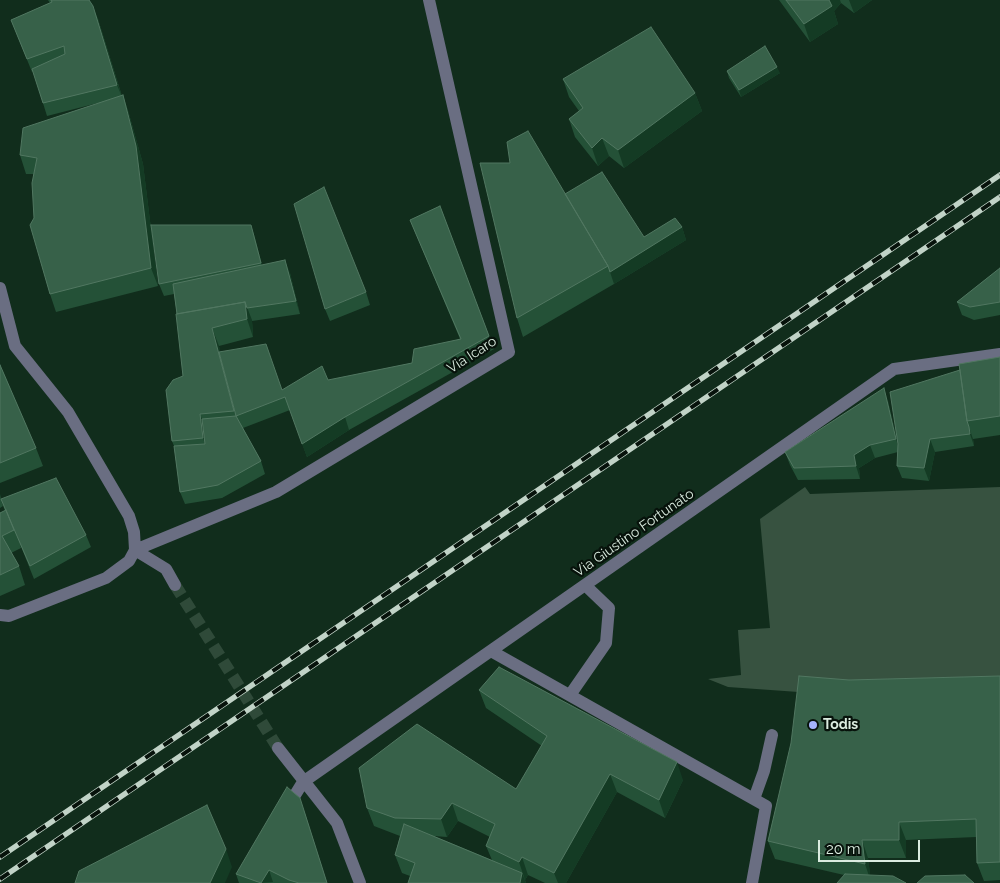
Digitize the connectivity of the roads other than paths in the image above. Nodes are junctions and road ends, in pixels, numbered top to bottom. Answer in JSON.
{"nodes":[{"id":1,"x":429,"y":0,"type":"edge"},
{"id":2,"x":0,"y":288,"type":"edge"},
{"id":3,"x":1000,"y":354,"type":"edge"},
{"id":4,"x":135,"y":550,"type":"junction"},
{"id":5,"x":175,"y":585,"type":"tunnel mouth"},
{"id":6,"x":586,"y":585,"type":"junction"},
{"id":7,"x":5,"y":616,"type":"edge"},
{"id":8,"x":0,"y":627,"type":"edge"},
{"id":9,"x":492,"y":651,"type":"junction"},
{"id":10,"x":570,"y":695,"type":"junction"},
{"id":11,"x":772,"y":735,"type":"dead end"},
{"id":12,"x":278,"y":748,"type":"tunnel mouth"},
{"id":13,"x":303,"y":782,"type":"junction"},
{"id":14,"x":754,"y":799,"type":"junction"},
{"id":15,"x":282,"y":816,"type":"edge"},
{"id":16,"x":360,"y":883,"type":"edge"},
{"id":17,"x":752,"y":883,"type":"edge"}],
"edges":[{"from":1,"to":4,"type":"street","name":"Via Icaro"},
{"from":2,"to":4,"type":"street"},
{"from":3,"to":6,"type":"street","name":"Via Giustino Fortunato"},
{"from":4,"to":5,"type":"street"},
{"from":4,"to":7,"type":"street"},
{"from":6,"to":9,"type":"street","name":"Via Giustino Fortunato"},
{"from":6,"to":10,"type":"street"},
{"from":7,"to":8,"type":"street"},
{"from":9,"to":10,"type":"street"},
{"from":9,"to":13,"type":"street","name":"Via Giustino Fortunato"},
{"from":10,"to":14,"type":"street"},
{"from":11,"to":14,"type":"street"},
{"from":12,"to":13,"type":"street"},
{"from":13,"to":15,"type":"street"},
{"from":13,"to":16,"type":"street"},
{"from":14,"to":17,"type":"street"}]}
